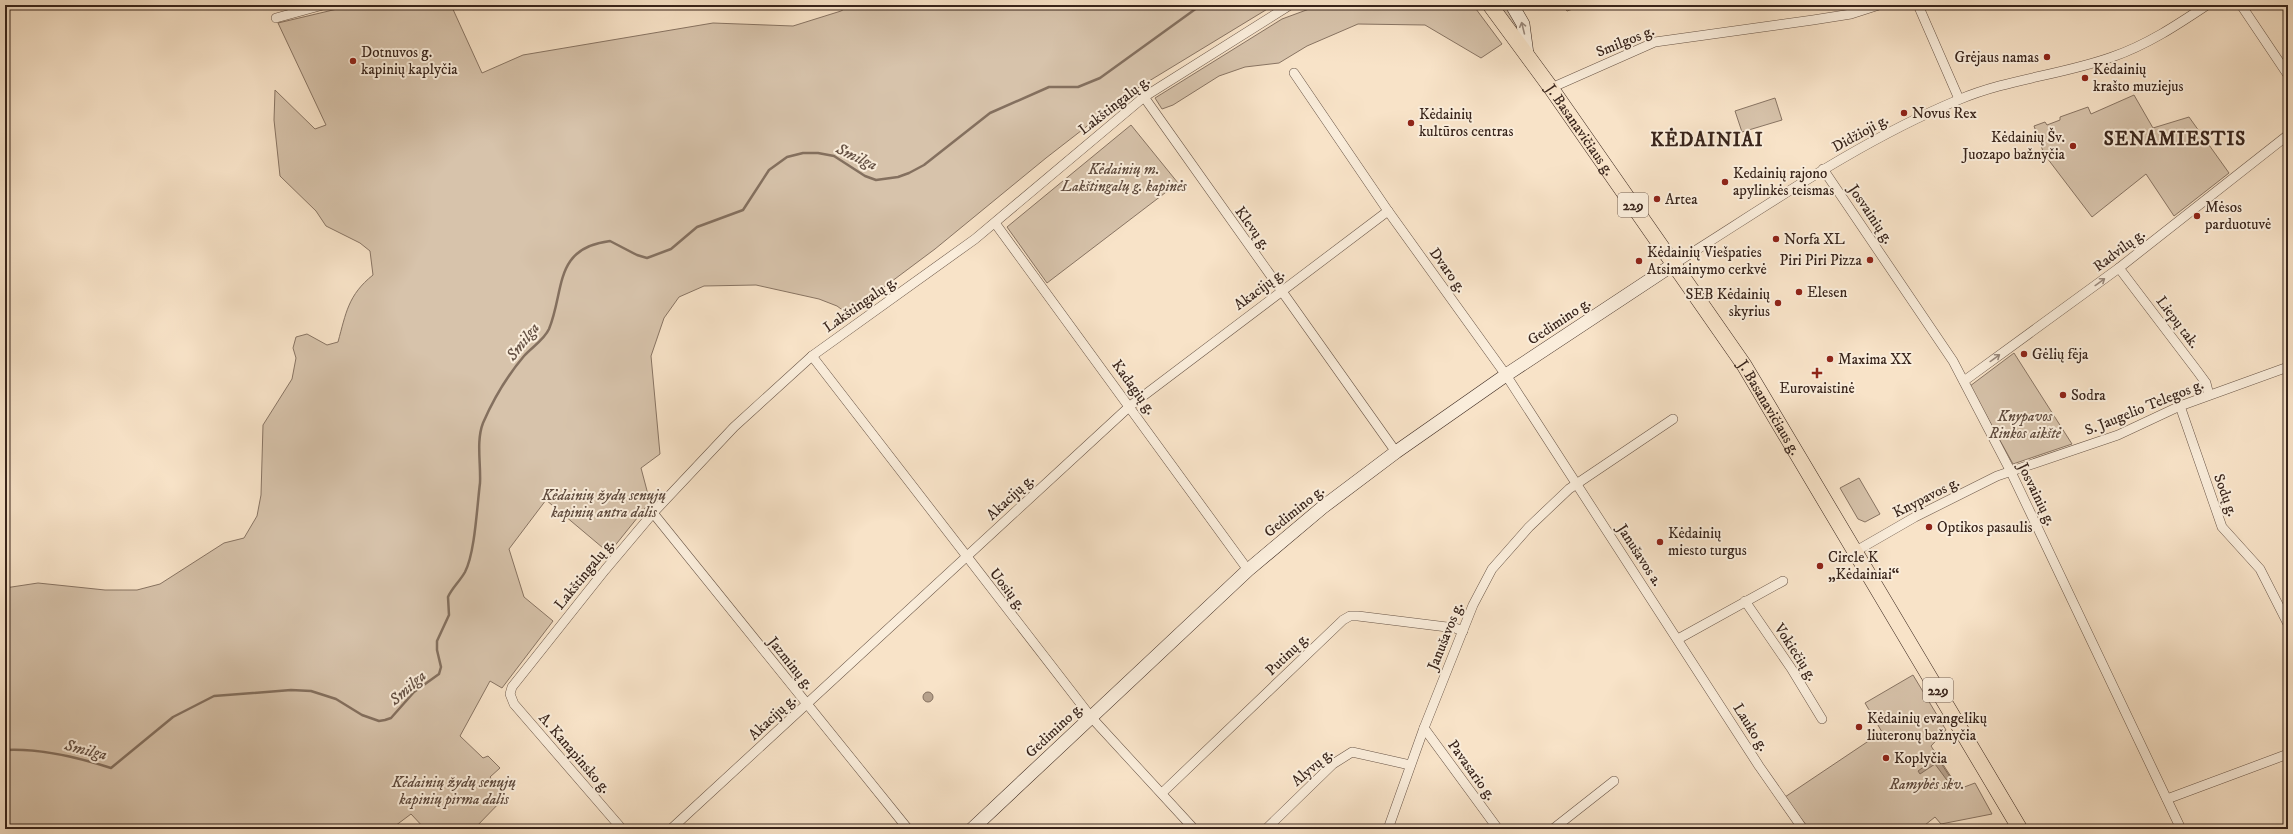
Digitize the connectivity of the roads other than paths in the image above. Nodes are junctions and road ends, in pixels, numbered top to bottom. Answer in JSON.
{"nodes":[{"id":1,"x":324,"y":5,"type":"edge"},
{"id":2,"x":1290,"y":5,"type":"edge"},
{"id":3,"x":1490,"y":5,"type":"edge"},
{"id":4,"x":1512,"y":5,"type":"edge"},
{"id":5,"x":1879,"y":5,"type":"edge"},
{"id":6,"x":1918,"y":5,"type":"edge"},
{"id":7,"x":2207,"y":5,"type":"edge"},
{"id":8,"x":2241,"y":5,"type":"edge"},
{"id":9,"x":276,"y":18,"type":"dead end"},
{"id":10,"x":1527,"y":54,"type":"junction"},
{"id":11,"x":1294,"y":73,"type":"dead end"},
{"id":12,"x":2288,"y":75,"type":"edge"},
{"id":13,"x":1551,"y":88,"type":"junction"},
{"id":14,"x":1144,"y":97,"type":"junction"},
{"id":15,"x":1959,"y":99,"type":"junction"},
{"id":16,"x":2288,"y":135,"type":"edge"},
{"id":17,"x":1823,"y":169,"type":"junction"},
{"id":18,"x":1388,"y":211,"type":"junction"},
{"id":19,"x":995,"y":223,"type":"junction"},
{"id":20,"x":1674,"y":264,"type":"junction"},
{"id":21,"x":2119,"y":268,"type":"junction"},
{"id":22,"x":1281,"y":290,"type":"junction"},
{"id":23,"x":812,"y":356,"type":"junction"},
{"id":24,"x":2288,"y":367,"type":"edge"},
{"id":25,"x":1506,"y":375,"type":"junction"},
{"id":26,"x":1964,"y":381,"type":"junction"},
{"id":27,"x":2209,"y":396,"type":"junction"},
{"id":28,"x":1130,"y":406,"type":"junction"},
{"id":29,"x":2180,"y":406,"type":"junction"},
{"id":30,"x":1673,"y":419,"type":"dead end"},
{"id":31,"x":1396,"y":452,"type":"junction"},
{"id":32,"x":2011,"y":472,"type":"junction"},
{"id":33,"x":1576,"y":484,"type":"junction"},
{"id":34,"x":653,"y":513,"type":"junction"},
{"id":35,"x":1856,"y":551,"type":"junction"},
{"id":36,"x":966,"y":556,"type":"junction"},
{"id":37,"x":1248,"y":570,"type":"junction"},
{"id":38,"x":1783,"y":581,"type":"dead end"},
{"id":39,"x":1745,"y":601,"type":"junction"},
{"id":40,"x":2288,"y":624,"type":"edge"},
{"id":41,"x":1463,"y":631,"type":"junction"},
{"id":42,"x":1678,"y":639,"type":"junction"},
{"id":43,"x":510,"y":694,"type":"joint"},
{"id":44,"x":807,"y":704,"type":"junction"},
{"id":45,"x":1092,"y":717,"type":"junction"},
{"id":46,"x":1822,"y":719,"type":"dead end"},
{"id":47,"x":1424,"y":728,"type":"junction"},
{"id":48,"x":2288,"y":754,"type":"edge"},
{"id":49,"x":1410,"y":765,"type":"junction"},
{"id":50,"x":1614,"y":781,"type":"dead end"},
{"id":51,"x":1162,"y":793,"type":"junction"},
{"id":52,"x":2167,"y":799,"type":"junction"},
{"id":53,"x":622,"y":829,"type":"edge"},
{"id":54,"x":670,"y":829,"type":"edge"},
{"id":55,"x":908,"y":829,"type":"edge"},
{"id":56,"x":972,"y":829,"type":"edge"},
{"id":57,"x":1194,"y":829,"type":"edge"},
{"id":58,"x":1266,"y":829,"type":"edge"},
{"id":59,"x":1388,"y":829,"type":"edge"},
{"id":60,"x":1498,"y":829,"type":"edge"},
{"id":61,"x":1553,"y":829,"type":"edge"},
{"id":62,"x":1803,"y":829,"type":"edge"},
{"id":63,"x":2020,"y":829,"type":"edge"},
{"id":64,"x":2181,"y":829,"type":"edge"}],
"edges":[{"from":1,"to":9,"type":"street"},
{"from":2,"to":14,"type":"street","name":"Lakštingalų g."},
{"from":3,"to":10,"type":"main road","name":"J. Basanavičiaus g.","number":"229"},
{"from":10,"to":4,"type":"main road","one_way":true},
{"from":5,"to":13,"type":"street","name":"Smilgos g."},
{"from":6,"to":15,"type":"street"},
{"from":7,"to":15,"type":"street","name":"Didžioji g."},
{"from":8,"to":12,"type":"street"},
{"from":10,"to":13,"type":"main road","name":"J. Basanavičiaus g.","number":"229"},
{"from":11,"to":18,"type":"street","name":"Dvaro g."},
{"from":13,"to":20,"type":"main road","name":"J. Basanavičiaus g.","number":"229"},
{"from":14,"to":19,"type":"street","name":"Lakštingalų g."},
{"from":14,"to":22,"type":"street","name":"Klevų g."},
{"from":15,"to":17,"type":"street","name":"Didžioji g."},
{"from":16,"to":21,"type":"street","name":"Radvilų g."},
{"from":17,"to":20,"type":"street","name":"Didžioji g."},
{"from":17,"to":26,"type":"street","name":"Josvainių g."},
{"from":18,"to":22,"type":"street","name":"Akacijų g."},
{"from":18,"to":25,"type":"street","name":"Dvaro g."},
{"from":19,"to":23,"type":"street","name":"Lakštingalų g."},
{"from":19,"to":28,"type":"street","name":"Kadagių g."},
{"from":20,"to":25,"type":"main road","name":"Gedimino g."},
{"from":20,"to":35,"type":"main road","name":"J. Basanavičiaus g.","number":"229"},
{"from":26,"to":21,"type":"street","name":"Radvilų g.","one_way":true},
{"from":21,"to":27,"type":"street","name":"Liepų tak."},
{"from":22,"to":28,"type":"street","name":"Akacijų g."},
{"from":22,"to":31,"type":"street","name":"Klevų g."},
{"from":23,"to":34,"type":"street","name":"Lakštingalų g."},
{"from":23,"to":36,"type":"street","name":"Uosių g."},
{"from":24,"to":27,"type":"street","name":"S. Jaugelio Telegos g."},
{"from":25,"to":31,"type":"main road","name":"Gedimino g."},
{"from":25,"to":33,"type":"street","name":"Dvaro g."},
{"from":26,"to":32,"type":"street","name":"Josvainių g."},
{"from":27,"to":29,"type":"street","name":"S. Jaugelio Telegos g."},
{"from":28,"to":36,"type":"street","name":"Akacijų g."},
{"from":28,"to":37,"type":"street","name":"Kadagių g."},
{"from":29,"to":32,"type":"street","name":"S. Jaugelio Telegos g."},
{"from":29,"to":40,"type":"street","name":"Sodų g."},
{"from":30,"to":33,"type":"street"},
{"from":31,"to":37,"type":"main road","name":"Gedimino g."},
{"from":32,"to":35,"type":"street","name":"Knypavos g."},
{"from":32,"to":52,"type":"street","name":"Josvainių g."},
{"from":33,"to":41,"type":"street","name":"Janušavos g."},
{"from":33,"to":42,"type":"street","name":"Janušavos a."},
{"from":34,"to":43,"type":"street","name":"Lakštingalų g."},
{"from":34,"to":44,"type":"street","name":"Jazminų g."},
{"from":35,"to":63,"type":"main road","name":"J. Basanavičiaus g.","number":"229"},
{"from":36,"to":44,"type":"street","name":"Akacijų g."},
{"from":36,"to":45,"type":"street","name":"Uosių g."},
{"from":37,"to":45,"type":"main road","name":"Gedimino g."},
{"from":38,"to":39,"type":"street"},
{"from":39,"to":42,"type":"street"},
{"from":39,"to":46,"type":"street","name":"Vokiečių g."},
{"from":41,"to":47,"type":"street","name":"Janušavos g."},
{"from":41,"to":51,"type":"street","name":"Putinų g."},
{"from":42,"to":62,"type":"street","name":"Lauko g."},
{"from":43,"to":53,"type":"street","name":"A. Kanapinsko g."},
{"from":44,"to":54,"type":"street","name":"Akacijų g."},
{"from":44,"to":55,"type":"street","name":"Jazminų g."},
{"from":45,"to":51,"type":"street","name":"Uosių g."},
{"from":45,"to":56,"type":"main road","name":"Gedimino g."},
{"from":47,"to":49,"type":"street","name":"Janušavos g."},
{"from":47,"to":60,"type":"street","name":"Pavasario g."},
{"from":48,"to":52,"type":"street"},
{"from":49,"to":58,"type":"street","name":"Alyvų g."},
{"from":49,"to":59,"type":"street","name":"Janušavos g."},
{"from":50,"to":61,"type":"street"},
{"from":51,"to":57,"type":"street","name":"Uosių g."},
{"from":52,"to":64,"type":"street","name":"Josvainių g."}]}
